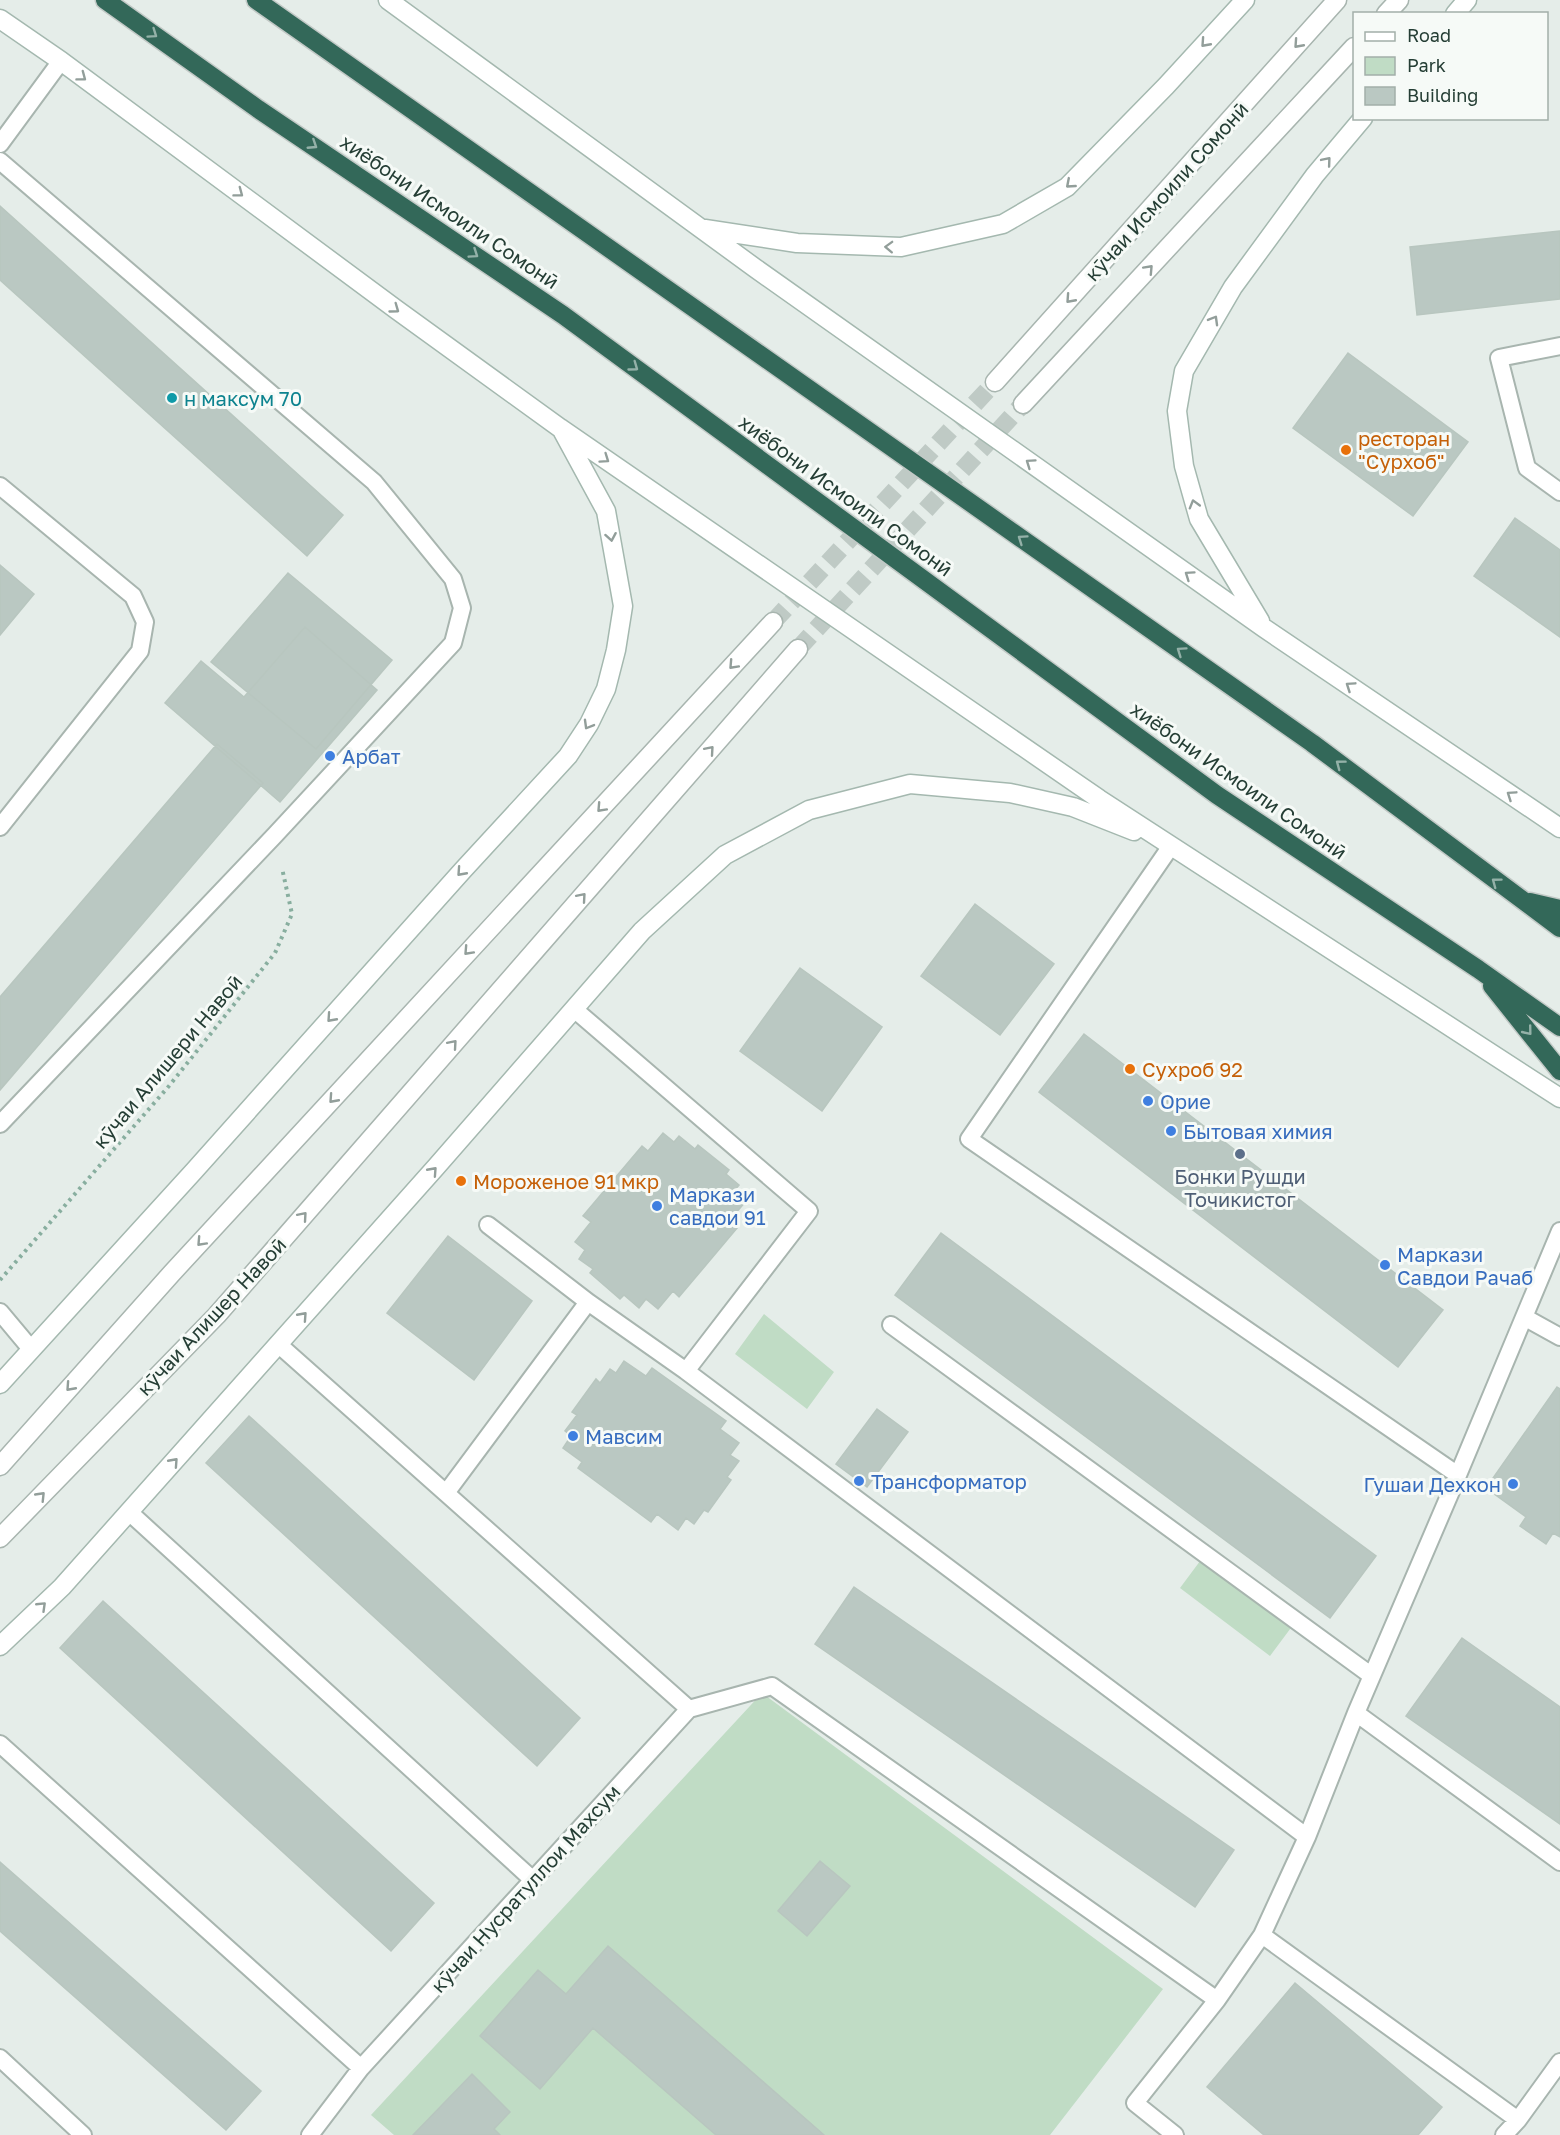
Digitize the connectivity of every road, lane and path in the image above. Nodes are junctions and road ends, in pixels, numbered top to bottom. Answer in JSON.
{"nodes":[{"id":1,"x":105,"y":0,"type":"edge"},
{"id":2,"x":256,"y":0,"type":"edge"},
{"id":3,"x":388,"y":0,"type":"edge"},
{"id":4,"x":1245,"y":0,"type":"edge"},
{"id":5,"x":1337,"y":0,"type":"edge"},
{"id":6,"x":1398,"y":0,"type":"edge"},
{"id":7,"x":1467,"y":0,"type":"edge"},
{"id":8,"x":1388,"y":12,"type":"edge"},
{"id":9,"x":1457,"y":12,"type":"edge"},
{"id":10,"x":0,"y":19,"type":"edge"},
{"id":11,"x":1353,"y":48,"type":"edge"},
{"id":12,"x":61,"y":61,"type":"junction"},
{"id":13,"x":1361,"y":120,"type":"edge"},
{"id":14,"x":0,"y":144,"type":"edge"},
{"id":15,"x":0,"y":161,"type":"edge"},
{"id":16,"x":702,"y":228,"type":"junction"},
{"id":17,"x":1560,"y":346,"type":"edge"},
{"id":18,"x":995,"y":382,"type":"tunnel mouth"},
{"id":19,"x":1023,"y":404,"type":"tunnel mouth"},
{"id":20,"x":561,"y":428,"type":"junction"},
{"id":21,"x":0,"y":486,"type":"edge"},
{"id":22,"x":1560,"y":492,"type":"edge"},
{"id":23,"x":773,"y":622,"type":"tunnel mouth"},
{"id":24,"x":1264,"y":628,"type":"junction"},
{"id":25,"x":798,"y":649,"type":"tunnel mouth"},
{"id":26,"x":0,"y":827,"type":"edge"},
{"id":27,"x":1560,"y":828,"type":"edge"},
{"id":28,"x":275,"y":835,"type":"junction"},
{"id":29,"x":1171,"y":846,"type":"junction"},
{"id":30,"x":1520,"y":900,"type":"junction"},
{"id":31,"x":1560,"y":909,"type":"edge"},
{"id":32,"x":1560,"y":928,"type":"edge"},
{"id":33,"x":1478,"y":969,"type":"junction"},
{"id":34,"x":574,"y":1009,"type":"junction"},
{"id":35,"x":1560,"y":1027,"type":"edge"},
{"id":36,"x":1560,"y":1071,"type":"edge"},
{"id":37,"x":1560,"y":1098,"type":"edge"},
{"id":38,"x":0,"y":1124,"type":"edge"},
{"id":39,"x":488,"y":1225,"type":"dead end"},
{"id":40,"x":1560,"y":1231,"type":"edge"},
{"id":41,"x":0,"y":1280,"type":"edge"},
{"id":42,"x":588,"y":1302,"type":"junction"},
{"id":43,"x":0,"y":1312,"type":"edge"},
{"id":44,"x":1524,"y":1317,"type":"junction"},
{"id":45,"x":891,"y":1325,"type":"dead end"},
{"id":46,"x":1560,"y":1337,"type":"edge"},
{"id":47,"x":278,"y":1344,"type":"junction"},
{"id":48,"x":31,"y":1349,"type":"junction"},
{"id":49,"x":686,"y":1371,"type":"junction"},
{"id":50,"x":0,"y":1384,"type":"edge"},
{"id":51,"x":0,"y":1466,"type":"edge"},
{"id":52,"x":1458,"y":1475,"type":"junction"},
{"id":53,"x":446,"y":1493,"type":"junction"},
{"id":54,"x":129,"y":1512,"type":"junction"},
{"id":55,"x":0,"y":1538,"type":"edge"},
{"id":56,"x":0,"y":1646,"type":"edge"},
{"id":57,"x":1371,"y":1676,"type":"junction"},
{"id":58,"x":689,"y":1709,"type":"junction"},
{"id":59,"x":1356,"y":1713,"type":"junction"},
{"id":60,"x":0,"y":1744,"type":"edge"},
{"id":61,"x":1307,"y":1837,"type":"junction"},
{"id":62,"x":1560,"y":1862,"type":"edge"},
{"id":63,"x":533,"y":1880,"type":"junction"},
{"id":64,"x":1262,"y":1935,"type":"junction"},
{"id":65,"x":1217,"y":2000,"type":"junction"},
{"id":66,"x":0,"y":2058,"type":"edge"},
{"id":67,"x":1560,"y":2062,"type":"edge"},
{"id":68,"x":361,"y":2068,"type":"junction"},
{"id":69,"x":1518,"y":2120,"type":"junction"},
{"id":70,"x":83,"y":2135,"type":"edge"},
{"id":71,"x":310,"y":2135,"type":"edge"},
{"id":72,"x":1175,"y":2135,"type":"edge"},
{"id":73,"x":1504,"y":2135,"type":"edge"}],
"edges":[{"from":1,"to":33,"type":"highway","name":"хиёбони Исмоили Сомонӣ","one_way":true},
{"from":30,"to":2,"type":"highway","one_way":true},
{"from":3,"to":16,"type":"street"},
{"from":4,"to":16,"type":"street","one_way":true},
{"from":5,"to":18,"type":"street","name":"кӯчаи Исмоили Сомонӣ","one_way":true},
{"from":6,"to":8,"type":"street"},
{"from":7,"to":9,"type":"street"},
{"from":10,"to":12,"type":"street"},
{"from":19,"to":11,"type":"street","name":"кӯчаи Исмоили Сомонӣ","one_way":true},
{"from":12,"to":14,"type":"lane"},
{"from":12,"to":20,"type":"street","one_way":true},
{"from":24,"to":13,"type":"street","one_way":true},
{"from":15,"to":28,"type":"lane"},
{"from":24,"to":16,"type":"street","one_way":true},
{"from":17,"to":22,"type":"lane"},
{"from":20,"to":29,"type":"street","one_way":true},
{"from":20,"to":48,"type":"street","one_way":true},
{"from":21,"to":26,"type":"lane"},
{"from":23,"to":51,"type":"street","one_way":true},
{"from":27,"to":24,"type":"street","one_way":true},
{"from":55,"to":25,"type":"street","name":"кӯчаи Алишер Навоӣ","one_way":true},
{"from":28,"to":38,"type":"lane"},
{"from":28,"to":41,"type":"path","name":"кӯчаи Алишери Навоӣ"},
{"from":29,"to":34,"type":"street"},
{"from":29,"to":37,"type":"street"},
{"from":29,"to":52,"type":"lane"},
{"from":30,"to":31,"type":"highway"},
{"from":30,"to":32,"type":"highway"},
{"from":33,"to":35,"type":"highway","name":"хиёбони Исмоили Сомонӣ"},
{"from":33,"to":36,"type":"highway","one_way":true},
{"from":47,"to":34,"type":"street","one_way":true},
{"from":34,"to":49,"type":"lane"},
{"from":39,"to":42,"type":"lane"},
{"from":40,"to":44,"type":"lane"},
{"from":42,"to":49,"type":"lane"},
{"from":42,"to":53,"type":"lane"},
{"from":43,"to":48,"type":"lane"},
{"from":44,"to":46,"type":"lane"},
{"from":44,"to":52,"type":"lane"},
{"from":45,"to":57,"type":"lane"},
{"from":47,"to":53,"type":"lane"},
{"from":54,"to":47,"type":"street","one_way":true},
{"from":48,"to":50,"type":"street"},
{"from":49,"to":61,"type":"lane"},
{"from":52,"to":57,"type":"lane"},
{"from":53,"to":58,"type":"lane"},
{"from":56,"to":54,"type":"street","one_way":true},
{"from":54,"to":63,"type":"lane"},
{"from":57,"to":59,"type":"lane"},
{"from":58,"to":63,"type":"lane","name":"кӯчаи Нусратуллои Махсум"},
{"from":58,"to":65,"type":"lane"},
{"from":59,"to":61,"type":"lane"},
{"from":59,"to":62,"type":"lane"},
{"from":60,"to":68,"type":"lane"},
{"from":61,"to":64,"type":"lane"},
{"from":63,"to":68,"type":"lane","name":"кӯчаи Нусратуллои Махсум"},
{"from":64,"to":65,"type":"lane"},
{"from":64,"to":69,"type":"lane"},
{"from":65,"to":72,"type":"lane"},
{"from":66,"to":70,"type":"lane"},
{"from":67,"to":69,"type":"lane"},
{"from":68,"to":71,"type":"lane","name":"кӯчаи Нусратуллои Махсум"},
{"from":69,"to":73,"type":"lane"}]}
